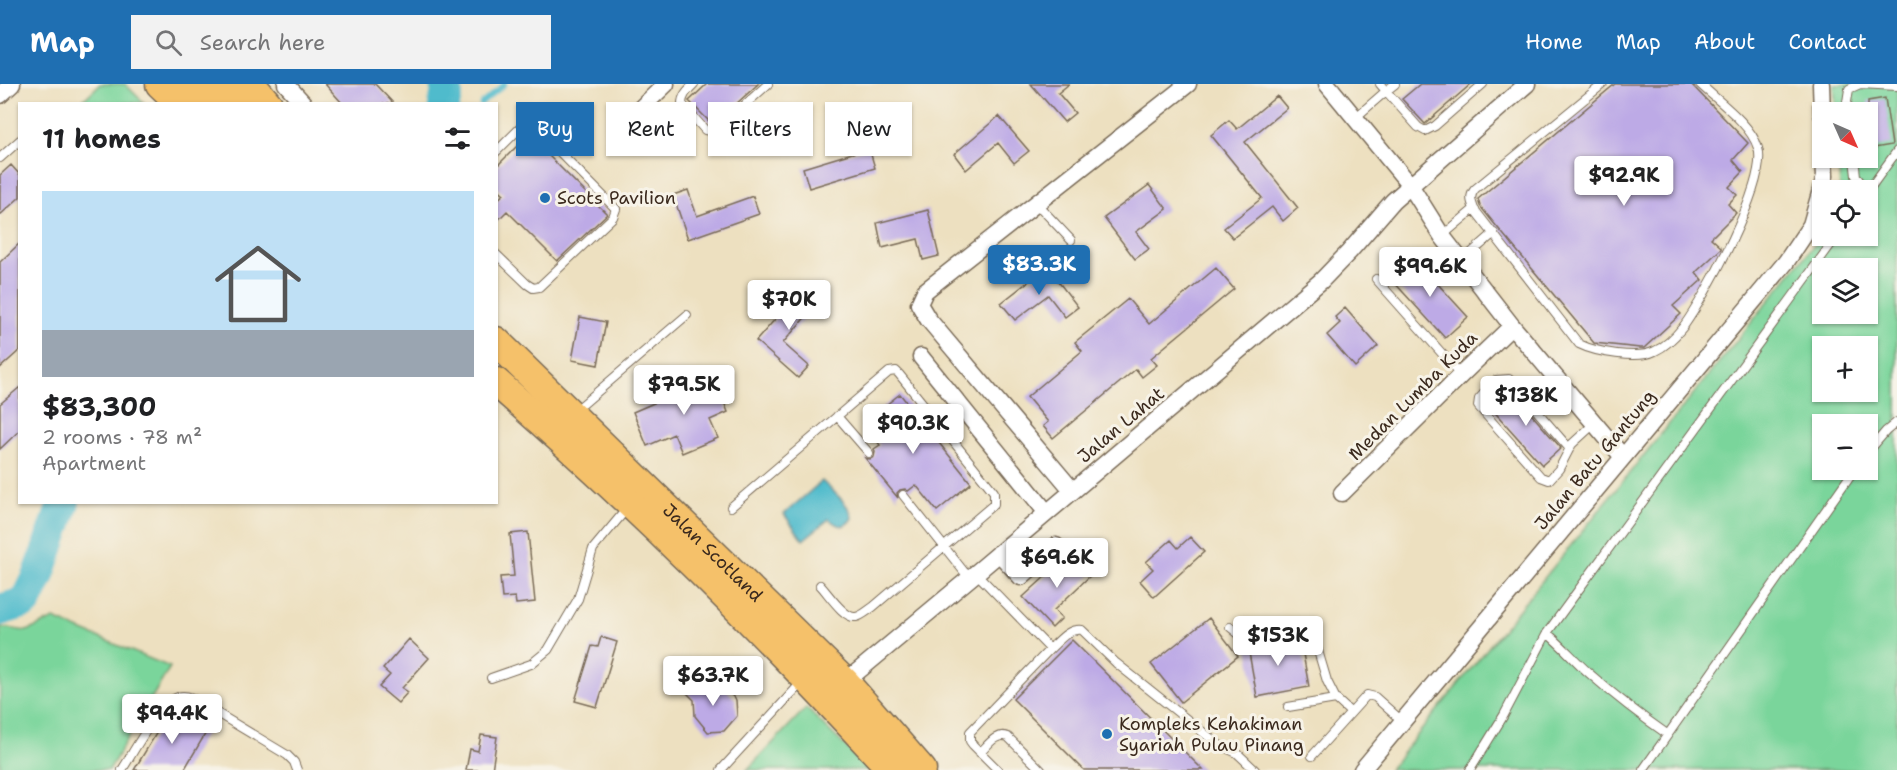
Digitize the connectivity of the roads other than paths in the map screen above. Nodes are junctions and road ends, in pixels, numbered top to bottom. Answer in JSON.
{"nodes":[{"id":1,"x":12,"y":84,"type":"edge"},
{"id":2,"x":160,"y":84,"type":"edge"},
{"id":3,"x":251,"y":84,"type":"edge"},
{"id":4,"x":286,"y":84,"type":"edge"},
{"id":5,"x":666,"y":84,"type":"edge"},
{"id":6,"x":694,"y":84,"type":"edge"},
{"id":7,"x":768,"y":84,"type":"edge"},
{"id":8,"x":1188,"y":84,"type":"edge"},
{"id":9,"x":1327,"y":84,"type":"edge"},
{"id":10,"x":1395,"y":84,"type":"edge"},
{"id":11,"x":1483,"y":84,"type":"edge"},
{"id":12,"x":1527,"y":84,"type":"edge"},
{"id":13,"x":1603,"y":84,"type":"edge"},
{"id":14,"x":1700,"y":84,"type":"edge"},
{"id":15,"x":1821,"y":84,"type":"edge"},
{"id":16,"x":1882,"y":85,"type":"edge"},
{"id":17,"x":1897,"y":86,"type":"edge"},
{"id":18,"x":1383,"y":88,"type":"edge"},
{"id":19,"x":0,"y":94,"type":"edge"},
{"id":20,"x":201,"y":95,"type":"edge"},
{"id":21,"x":231,"y":102,"type":"edge"},
{"id":22,"x":266,"y":102,"type":"edge"},
{"id":23,"x":302,"y":102,"type":"edge"},
{"id":24,"x":647,"y":102,"type":"edge"},
{"id":25,"x":1822,"y":102,"type":"edge"},
{"id":26,"x":1847,"y":102,"type":"edge"},
{"id":27,"x":1355,"y":118,"type":"junction"},
{"id":28,"x":18,"y":142,"type":"edge"},
{"id":29,"x":498,"y":150,"type":"edge"},
{"id":30,"x":1897,"y":151,"type":"edge"},
{"id":31,"x":0,"y":158,"type":"edge"},
{"id":32,"x":1825,"y":168,"type":"edge"},
{"id":33,"x":1875,"y":180,"type":"edge"},
{"id":34,"x":1410,"y":185,"type":"junction"},
{"id":35,"x":1036,"y":203,"type":"junction"},
{"id":36,"x":1473,"y":209,"type":"junction"},
{"id":37,"x":1494,"y":233,"type":"junction"},
{"id":38,"x":1442,"y":236,"type":"junction"},
{"id":39,"x":1071,"y":240,"type":"dead end"},
{"id":40,"x":1830,"y":246,"type":"edge"},
{"id":41,"x":498,"y":256,"type":"edge"},
{"id":42,"x":1462,"y":261,"type":"junction"},
{"id":43,"x":1376,"y":279,"type":"dead end"},
{"id":44,"x":687,"y":315,"type":"dead end"},
{"id":45,"x":1512,"y":326,"type":"junction"},
{"id":46,"x":498,"y":343,"type":"edge"},
{"id":47,"x":921,"y":357,"type":"dead end"},
{"id":48,"x":1461,"y":375,"type":"junction"},
{"id":49,"x":498,"y":384,"type":"edge"},
{"id":50,"x":573,"y":414,"type":"junction"},
{"id":51,"x":837,"y":416,"type":"junction"},
{"id":52,"x":1897,"y":422,"type":"edge"},
{"id":53,"x":1595,"y":423,"type":"junction"},
{"id":54,"x":1878,"y":440,"type":"edge"},
{"id":55,"x":1569,"y":448,"type":"junction"},
{"id":56,"x":869,"y":453,"type":"dead end"},
{"id":57,"x":1623,"y":457,"type":"junction"},
{"id":58,"x":1847,"y":480,"type":"edge"},
{"id":59,"x":1073,"y":491,"type":"junction"},
{"id":60,"x":1342,"y":493,"type":"dead end"},
{"id":61,"x":903,"y":495,"type":"dead end"},
{"id":62,"x":631,"y":504,"type":"junction"},
{"id":63,"x":731,"y":507,"type":"dead end"},
{"id":64,"x":1047,"y":513,"type":"junction"},
{"id":65,"x":1056,"y":546,"type":"dead end"},
{"id":66,"x":944,"y":547,"type":"junction"},
{"id":67,"x":999,"y":554,"type":"junction"},
{"id":68,"x":973,"y":576,"type":"junction"},
{"id":69,"x":820,"y":585,"type":"dead end"},
{"id":70,"x":1230,"y":627,"type":"dead end"},
{"id":71,"x":1547,"y":633,"type":"junction"},
{"id":72,"x":1050,"y":649,"type":"junction"},
{"id":73,"x":807,"y":677,"type":"junction"},
{"id":74,"x":491,"y":678,"type":"dead end"},
{"id":75,"x":845,"y":682,"type":"junction"},
{"id":76,"x":1336,"y":699,"type":"junction"},
{"id":77,"x":1288,"y":707,"type":"dead end"},
{"id":78,"x":1350,"y":712,"type":"junction"},
{"id":79,"x":1403,"y":722,"type":"junction"},
{"id":80,"x":1668,"y":734,"type":"junction"},
{"id":81,"x":980,"y":753,"type":"junction"},
{"id":82,"x":1312,"y":756,"type":"dead end"},
{"id":83,"x":122,"y":770,"type":"edge"},
{"id":84,"x":297,"y":770,"type":"edge"},
{"id":85,"x":721,"y":770,"type":"edge"},
{"id":86,"x":892,"y":770,"type":"edge"},
{"id":87,"x":922,"y":770,"type":"edge"},
{"id":88,"x":998,"y":770,"type":"edge"},
{"id":89,"x":1041,"y":770,"type":"edge"},
{"id":90,"x":1254,"y":770,"type":"edge"},
{"id":91,"x":1362,"y":770,"type":"edge"},
{"id":92,"x":1470,"y":770,"type":"edge"},
{"id":93,"x":1643,"y":770,"type":"edge"}],
"edges":[{"from":1,"to":19,"type":"street"},
{"from":2,"to":20,"type":"highway"},
{"from":3,"to":22,"type":"highway"},
{"from":4,"to":23,"type":"street"},
{"from":5,"to":24,"type":"street"},
{"from":6,"to":7,"type":"lane"},
{"from":8,"to":35,"type":"street"},
{"from":9,"to":27,"type":"street"},
{"from":10,"to":18,"type":"lane"},
{"from":11,"to":18,"type":"lane"},
{"from":12,"to":34,"type":"street","name":"Jalan Lahat"},
{"from":13,"to":36,"type":"lane"},
{"from":14,"to":37,"type":"lane"},
{"from":15,"to":25,"type":"street"},
{"from":16,"to":17,"type":"lane"},
{"from":16,"to":26,"type":"lane"},
{"from":18,"to":27,"type":"lane"},
{"from":20,"to":21,"type":"highway"},
{"from":27,"to":34,"type":"street"},
{"from":28,"to":31,"type":"lane"},
{"from":29,"to":41,"type":"lane"},
{"from":30,"to":33,"type":"lane"},
{"from":32,"to":57,"type":"street","name":"Jalan Batu Gantung"},
{"from":34,"to":38,"type":"street"},
{"from":34,"to":59,"type":"street","name":"Jalan Lahat"},
{"from":35,"to":39,"type":"lane"},
{"from":35,"to":59,"type":"street"},
{"from":36,"to":37,"type":"lane"},
{"from":36,"to":38,"type":"lane"},
{"from":37,"to":42,"type":"lane"},
{"from":38,"to":42,"type":"street"},
{"from":40,"to":71,"type":"lane"},
{"from":42,"to":45,"type":"street"},
{"from":43,"to":48,"type":"lane"},
{"from":44,"to":50,"type":"lane"},
{"from":45,"to":48,"type":"street","name":"Medan Lumba Kuda"},
{"from":45,"to":53,"type":"street"},
{"from":46,"to":50,"type":"highway","name":"Jalan Scotland"},
{"from":47,"to":64,"type":"street"},
{"from":48,"to":60,"type":"street","name":"Medan Lumba Kuda"},
{"from":49,"to":62,"type":"highway","name":"Jalan Scotland"},
{"from":50,"to":75,"type":"highway","name":"Jalan Scotland"},
{"from":51,"to":56,"type":"lane"},
{"from":51,"to":63,"type":"lane"},
{"from":51,"to":66,"type":"lane"},
{"from":52,"to":54,"type":"lane"},
{"from":53,"to":55,"type":"lane"},
{"from":53,"to":57,"type":"street"},
{"from":55,"to":55,"type":"lane"},
{"from":57,"to":79,"type":"street","name":"Jalan Batu Gantung"},
{"from":58,"to":80,"type":"lane"},
{"from":59,"to":64,"type":"street","name":"Jalan Lahat"},
{"from":61,"to":66,"type":"lane"},
{"from":62,"to":73,"type":"highway","name":"Jalan Scotland"},
{"from":62,"to":74,"type":"lane"},
{"from":64,"to":67,"type":"street","name":"Jalan Lahat"},
{"from":65,"to":67,"type":"street"},
{"from":66,"to":68,"type":"lane"},
{"from":66,"to":69,"type":"lane"},
{"from":67,"to":68,"type":"street","name":"Jalan Lahat"},
{"from":68,"to":72,"type":"lane"},
{"from":68,"to":75,"type":"street","name":"Jalan Lahat"},
{"from":70,"to":76,"type":"lane"},
{"from":71,"to":80,"type":"lane"},
{"from":71,"to":92,"type":"lane"},
{"from":72,"to":81,"type":"lane"},
{"from":72,"to":90,"type":"lane"},
{"from":73,"to":85,"type":"lane"},
{"from":73,"to":86,"type":"highway","name":"Jalan Scotland"},
{"from":75,"to":87,"type":"highway","name":"Jalan Scotland"},
{"from":76,"to":77,"type":"lane"},
{"from":76,"to":78,"type":"lane"},
{"from":78,"to":79,"type":"lane"},
{"from":78,"to":82,"type":"lane"},
{"from":79,"to":91,"type":"street","name":"Jalan Batu Gantung"},
{"from":80,"to":93,"type":"lane"},
{"from":81,"to":88,"type":"lane"},
{"from":81,"to":89,"type":"lane"},
{"from":83,"to":84,"type":"lane"}]}
